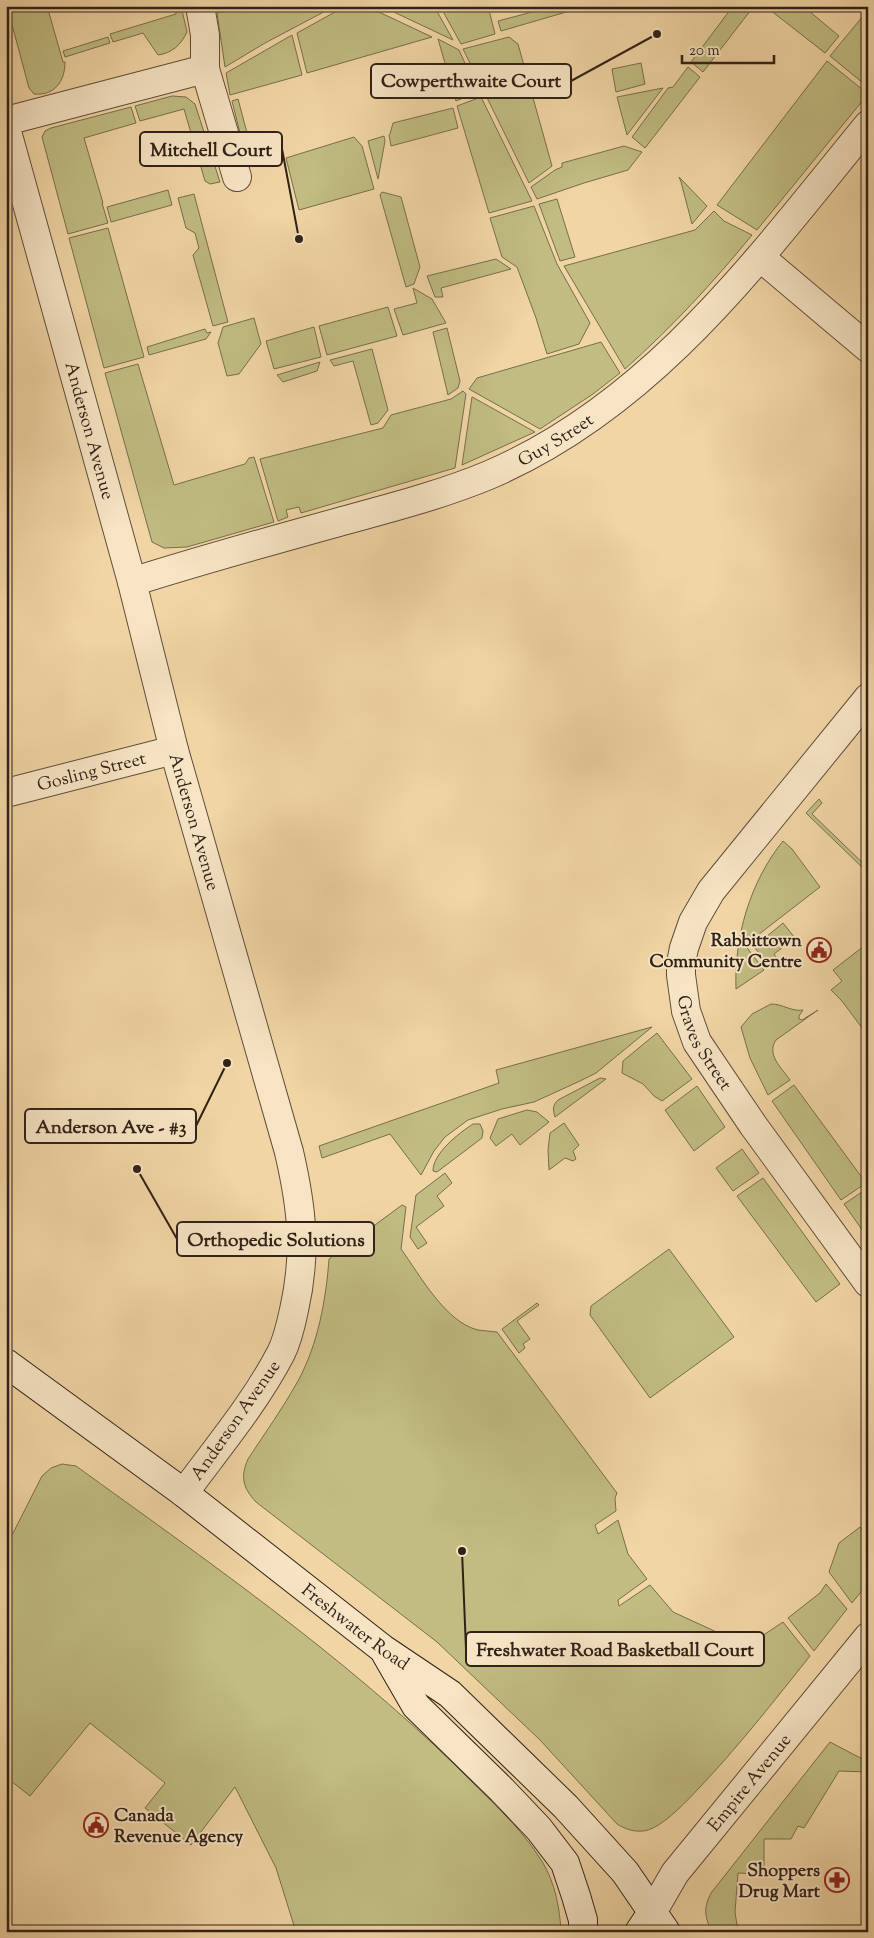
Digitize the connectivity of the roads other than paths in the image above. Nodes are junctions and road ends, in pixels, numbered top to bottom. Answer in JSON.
{"nodes":[{"id":1,"x":200,"y":6,"type":"edge"},
{"id":2,"x":205,"y":69,"type":"junction"},
{"id":3,"x":868,"y":125,"type":"edge"},
{"id":4,"x":7,"y":132,"type":"edge"},
{"id":5,"x":237,"y":176,"type":"dead end"},
{"id":6,"x":760,"y":257,"type":"junction"},
{"id":7,"x":868,"y":348,"type":"edge"},
{"id":8,"x":132,"y":582,"type":"junction"},
{"id":9,"x":868,"y":698,"type":"edge"},
{"id":10,"x":174,"y":750,"type":"junction"},
{"id":11,"x":6,"y":793,"type":"edge"},
{"id":12,"x":868,"y":1283,"type":"edge"},
{"id":13,"x":6,"y":1363,"type":"edge"},
{"id":14,"x":184,"y":1493,"type":"junction"},
{"id":15,"x":868,"y":1637,"type":"edge"},
{"id":16,"x":383,"y":1649,"type":"junction"},
{"id":17,"x":653,"y":1925,"type":"edge"},
{"id":18,"x":583,"y":1932,"type":"edge"}],
"edges":[{"from":1,"to":2,"type":"street"},
{"from":2,"to":4,"type":"street"},
{"from":2,"to":5,"type":"street"},
{"from":3,"to":6,"type":"street","name":"Guy Street"},
{"from":4,"to":8,"type":"street","name":"Anderson Avenue"},
{"from":6,"to":7,"type":"street"},
{"from":6,"to":8,"type":"street","name":"Guy Street"},
{"from":8,"to":10,"type":"street","name":"Anderson Avenue"},
{"from":9,"to":12,"type":"street","name":"Graves Street"},
{"from":10,"to":11,"type":"street","name":"Gosling Street"},
{"from":10,"to":14,"type":"street","name":"Anderson Avenue"},
{"from":13,"to":14,"type":"street","name":"Freshwater Road"},
{"from":14,"to":16,"type":"street","name":"Freshwater Road"},
{"from":15,"to":17,"type":"street","name":"Empire Avenue"},
{"from":16,"to":17,"type":"street","name":"Freshwater Road"},
{"from":16,"to":18,"type":"street"}]}
